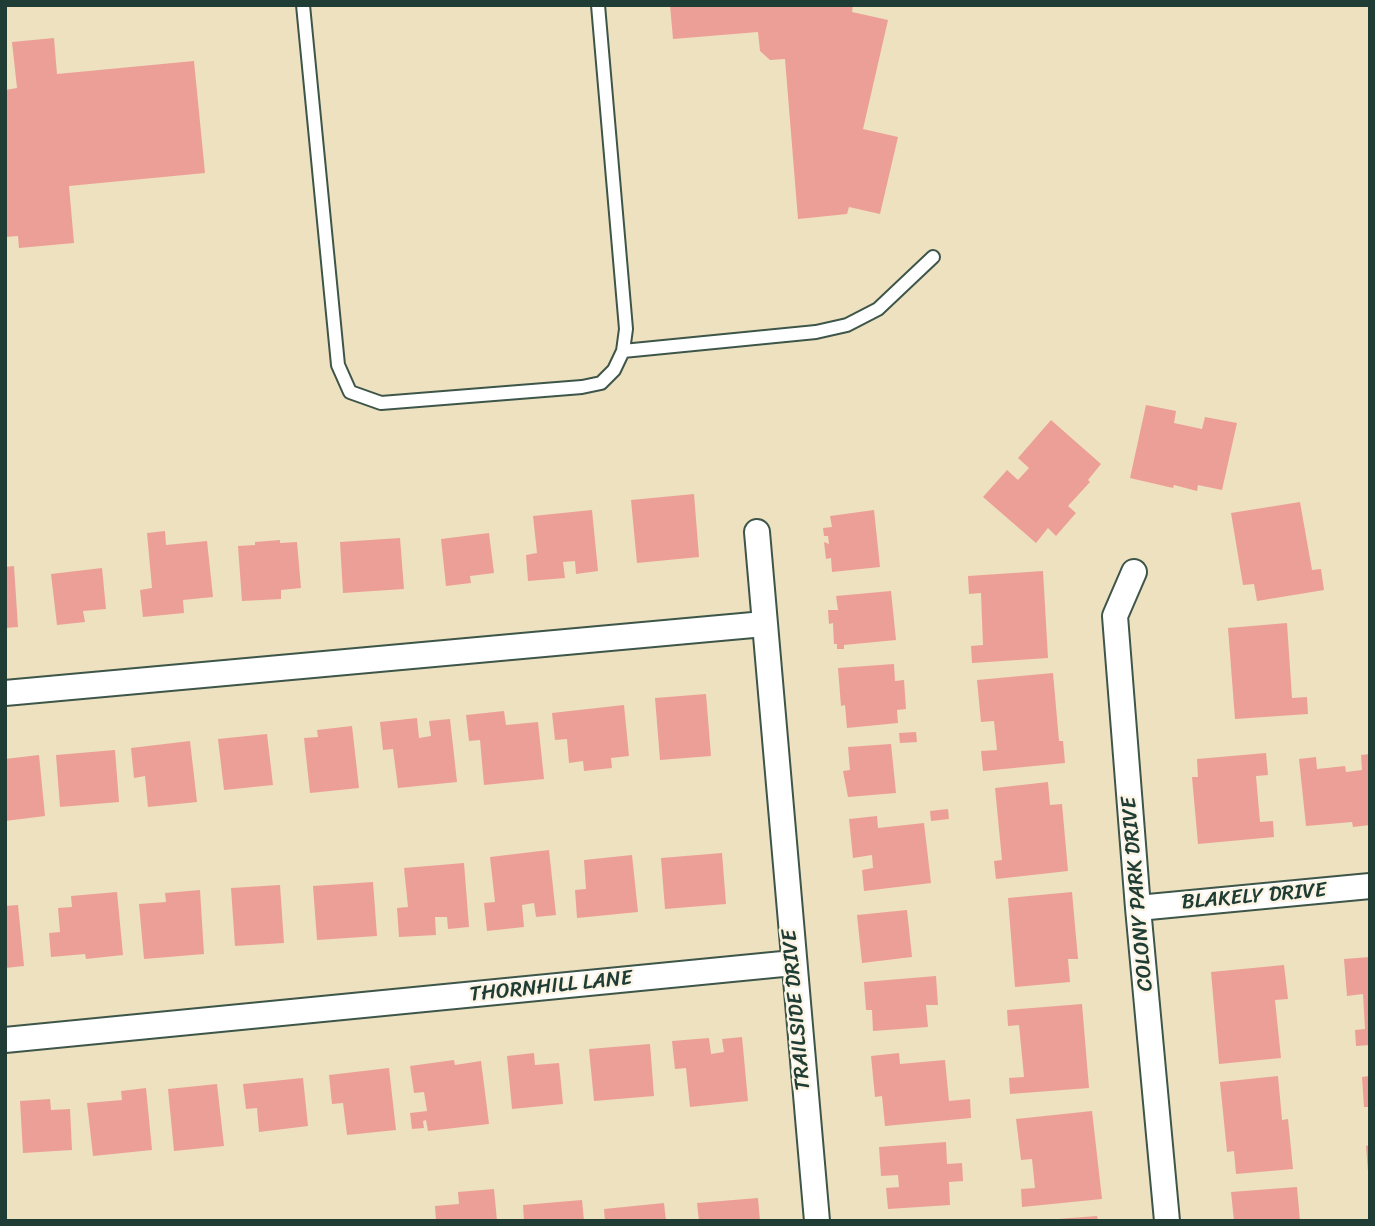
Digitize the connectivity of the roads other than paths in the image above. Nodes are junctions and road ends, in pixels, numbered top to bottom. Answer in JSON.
{"nodes":[{"id":1,"x":303,"y":5,"type":"edge"},
{"id":2,"x":598,"y":5,"type":"edge"},
{"id":3,"x":933,"y":257,"type":"dead end"},
{"id":4,"x":623,"y":351,"type":"junction"},
{"id":5,"x":757,"y":532,"type":"dead end"},
{"id":6,"x":1134,"y":572,"type":"dead end"},
{"id":7,"x":764,"y":624,"type":"junction"},
{"id":8,"x":5,"y":693,"type":"edge"},
{"id":9,"x":1370,"y":886,"type":"edge"},
{"id":10,"x":1138,"y":908,"type":"junction"},
{"id":11,"x":793,"y":962,"type":"junction"},
{"id":12,"x":5,"y":1040,"type":"edge"},
{"id":13,"x":817,"y":1221,"type":"edge"},
{"id":14,"x":1167,"y":1221,"type":"edge"}],
"edges":[{"from":1,"to":4,"type":"lane"},
{"from":2,"to":4,"type":"lane"},
{"from":3,"to":4,"type":"lane"},
{"from":5,"to":7,"type":"street","name":"TRAILSIDE DRIVE"},
{"from":6,"to":10,"type":"street","name":"COLONY PARK DRIVE"},
{"from":7,"to":8,"type":"street"},
{"from":7,"to":11,"type":"street","name":"TRAILSIDE DRIVE"},
{"from":9,"to":10,"type":"street","name":"BLAKELY DRIVE"},
{"from":10,"to":14,"type":"street","name":"COLONY PARK DRIVE"},
{"from":11,"to":12,"type":"street","name":"THORNHILL LANE"},
{"from":11,"to":13,"type":"street","name":"TRAILSIDE DRIVE"}]}
